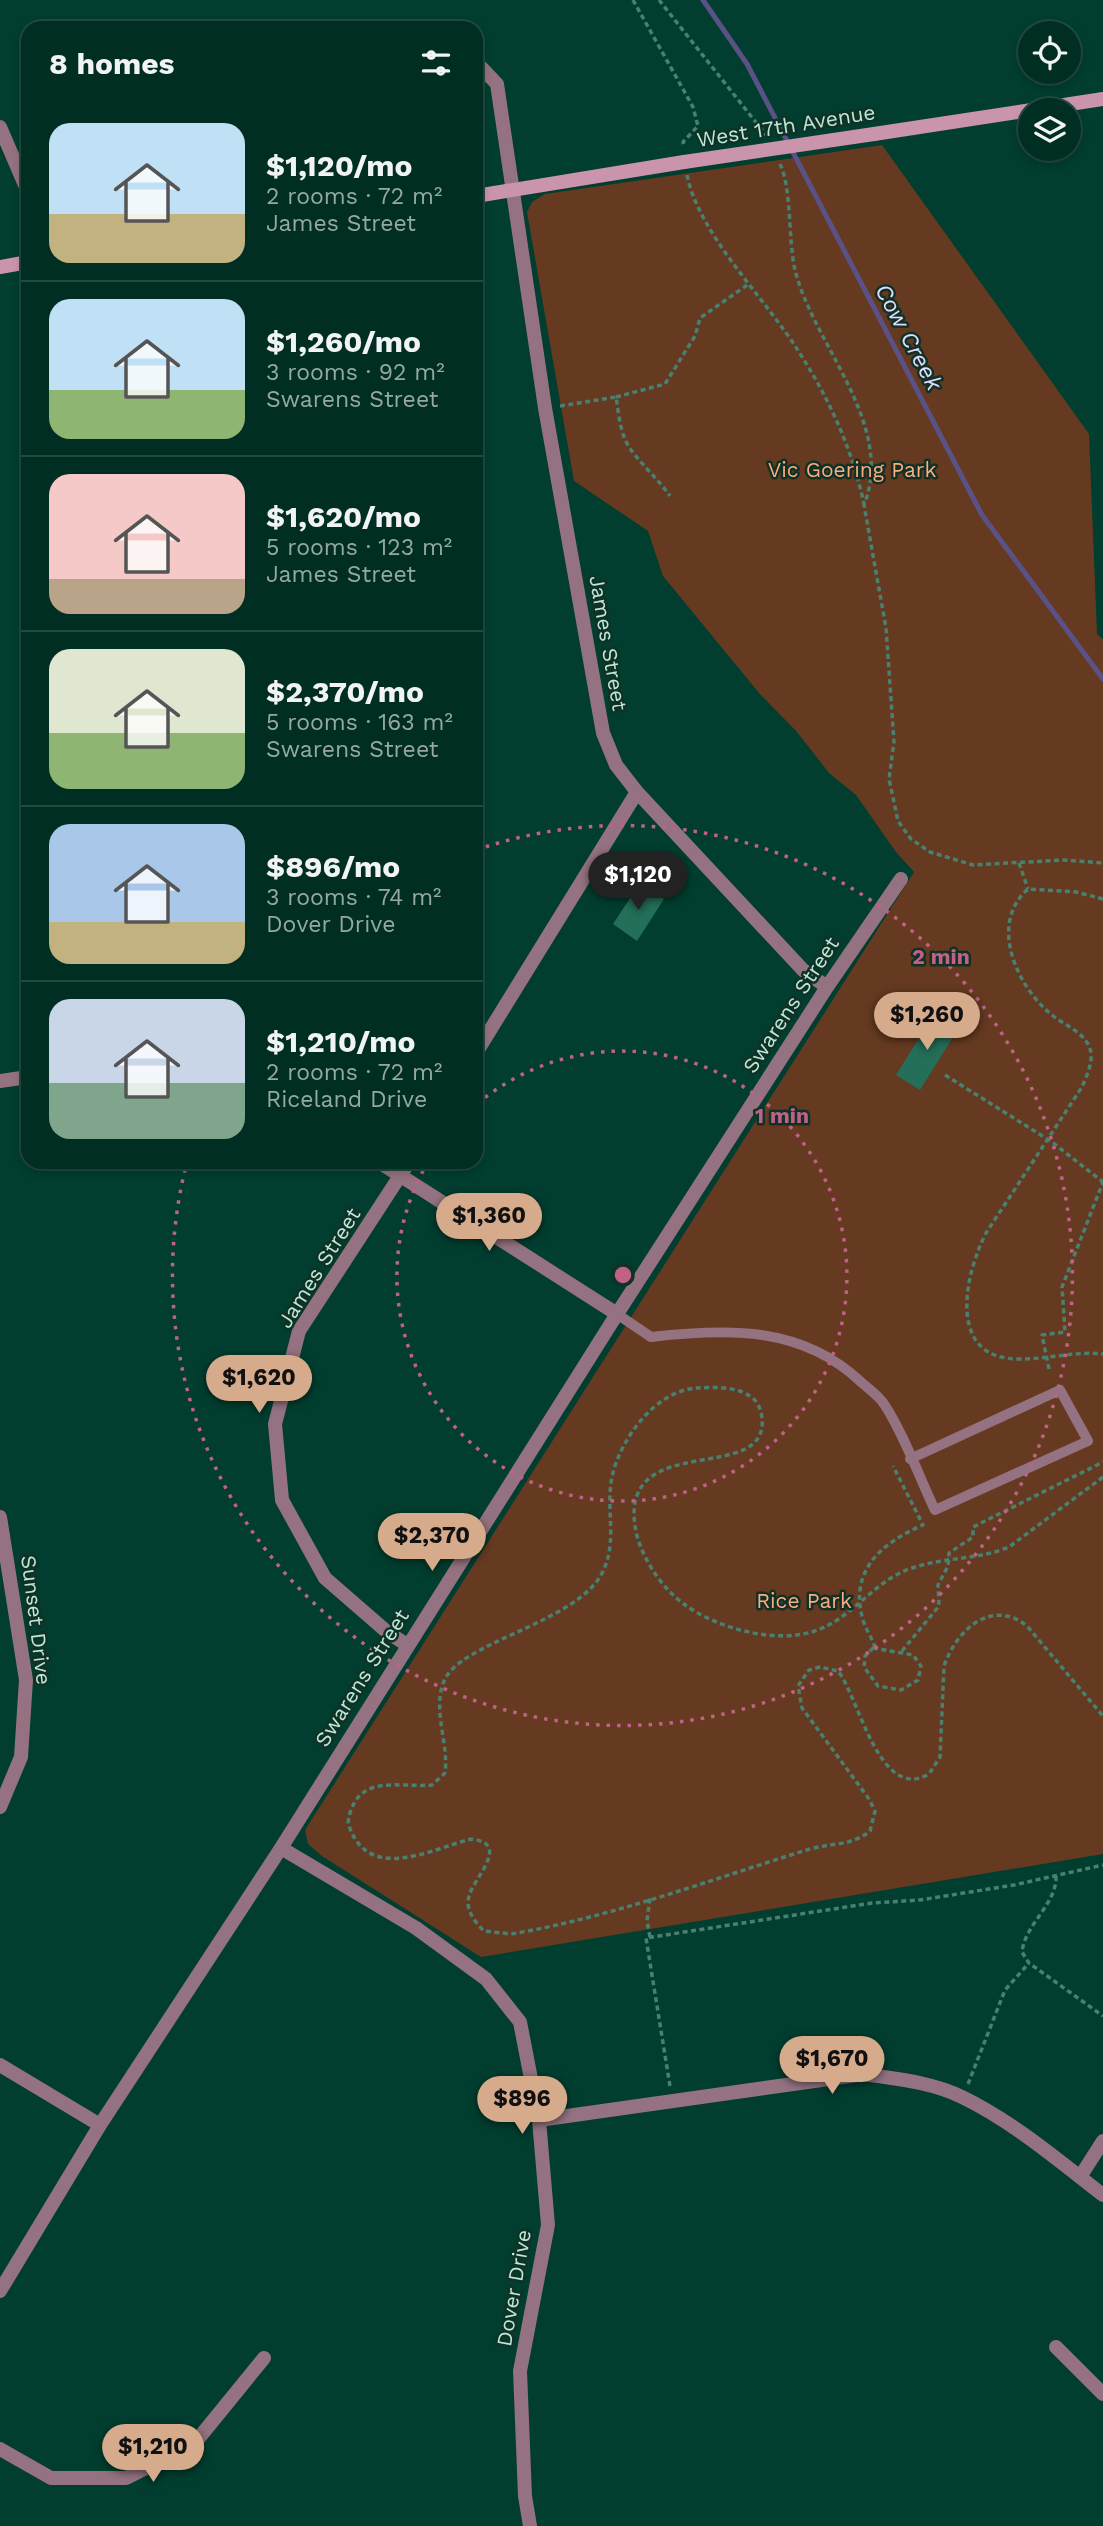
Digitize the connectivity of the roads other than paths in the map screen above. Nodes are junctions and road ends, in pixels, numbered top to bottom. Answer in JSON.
{"nodes":[{"id":1,"x":483,"y":69,"type":"edge"},
{"id":2,"x":1103,"y":99,"type":"edge"},
{"id":3,"x":0,"y":127,"type":"edge"},
{"id":4,"x":21,"y":176,"type":"edge"},
{"id":5,"x":513,"y":190,"type":"junction"},
{"id":6,"x":483,"y":194,"type":"edge"},
{"id":7,"x":21,"y":263,"type":"edge"},
{"id":8,"x":0,"y":267,"type":"edge"},
{"id":9,"x":637,"y":792,"type":"junction"},
{"id":10,"x":901,"y":879,"type":"dead end"},
{"id":11,"x":827,"y":987,"type":"junction"},
{"id":12,"x":483,"y":1042,"type":"edge"},
{"id":13,"x":21,"y":1078,"type":"edge"},
{"id":14,"x":0,"y":1081,"type":"edge"},
{"id":15,"x":390,"y":1169,"type":"edge"},
{"id":16,"x":404,"y":1169,"type":"edge"},
{"id":17,"x":400,"y":1176,"type":"junction"},
{"id":18,"x":617,"y":1314,"type":"junction"},
{"id":19,"x":910,"y":1459,"type":"junction"},
{"id":20,"x":0,"y":1517,"type":"edge"},
{"id":21,"x":407,"y":1645,"type":"junction"},
{"id":22,"x":0,"y":1807,"type":"edge"},
{"id":23,"x":281,"y":1848,"type":"junction"},
{"id":24,"x":0,"y":2065,"type":"edge"},
{"id":25,"x":539,"y":2120,"type":"junction"},
{"id":26,"x":100,"y":2125,"type":"junction"},
{"id":27,"x":1103,"y":2141,"type":"edge"},
{"id":28,"x":1080,"y":2177,"type":"junction"},
{"id":29,"x":1103,"y":2194,"type":"edge"},
{"id":30,"x":0,"y":2291,"type":"edge"},
{"id":31,"x":1056,"y":2347,"type":"dead end"},
{"id":32,"x":264,"y":2358,"type":"dead end"},
{"id":33,"x":1103,"y":2394,"type":"edge"},
{"id":34,"x":0,"y":2449,"type":"edge"},
{"id":35,"x":530,"y":2526,"type":"edge"}],
"edges":[{"from":1,"to":5,"type":"street","name":"James Street"},
{"from":2,"to":5,"type":"street","name":"West 17th Avenue","bridge":true},
{"from":3,"to":4,"type":"street"},
{"from":5,"to":6,"type":"street","name":"West 17th Avenue"},
{"from":5,"to":9,"type":"street","name":"James Street"},
{"from":7,"to":8,"type":"street"},
{"from":9,"to":11,"type":"street","name":"James Street"},
{"from":9,"to":12,"type":"street"},
{"from":10,"to":11,"type":"street","name":"Swarens Street"},
{"from":11,"to":18,"type":"street","name":"Swarens Street"},
{"from":13,"to":14,"type":"street"},
{"from":15,"to":17,"type":"street"},
{"from":16,"to":17,"type":"street","name":"James Street"},
{"from":17,"to":18,"type":"street"},
{"from":17,"to":21,"type":"street","name":"James Street"},
{"from":18,"to":19,"type":"lane"},
{"from":18,"to":21,"type":"street","name":"Swarens Street"},
{"from":19,"to":19,"type":"lane"},
{"from":20,"to":22,"type":"street","name":"Sunset Drive"},
{"from":21,"to":23,"type":"street","name":"Swarens Street"},
{"from":23,"to":25,"type":"street","name":"Dover Drive"},
{"from":23,"to":26,"type":"street","name":"Swarens Street"},
{"from":24,"to":26,"type":"street"},
{"from":25,"to":28,"type":"street"},
{"from":25,"to":35,"type":"street","name":"Dover Drive"},
{"from":26,"to":30,"type":"street","name":"Swarens Street"},
{"from":27,"to":28,"type":"street"},
{"from":28,"to":29,"type":"street"},
{"from":31,"to":33,"type":"street"},
{"from":32,"to":34,"type":"street"}]}
